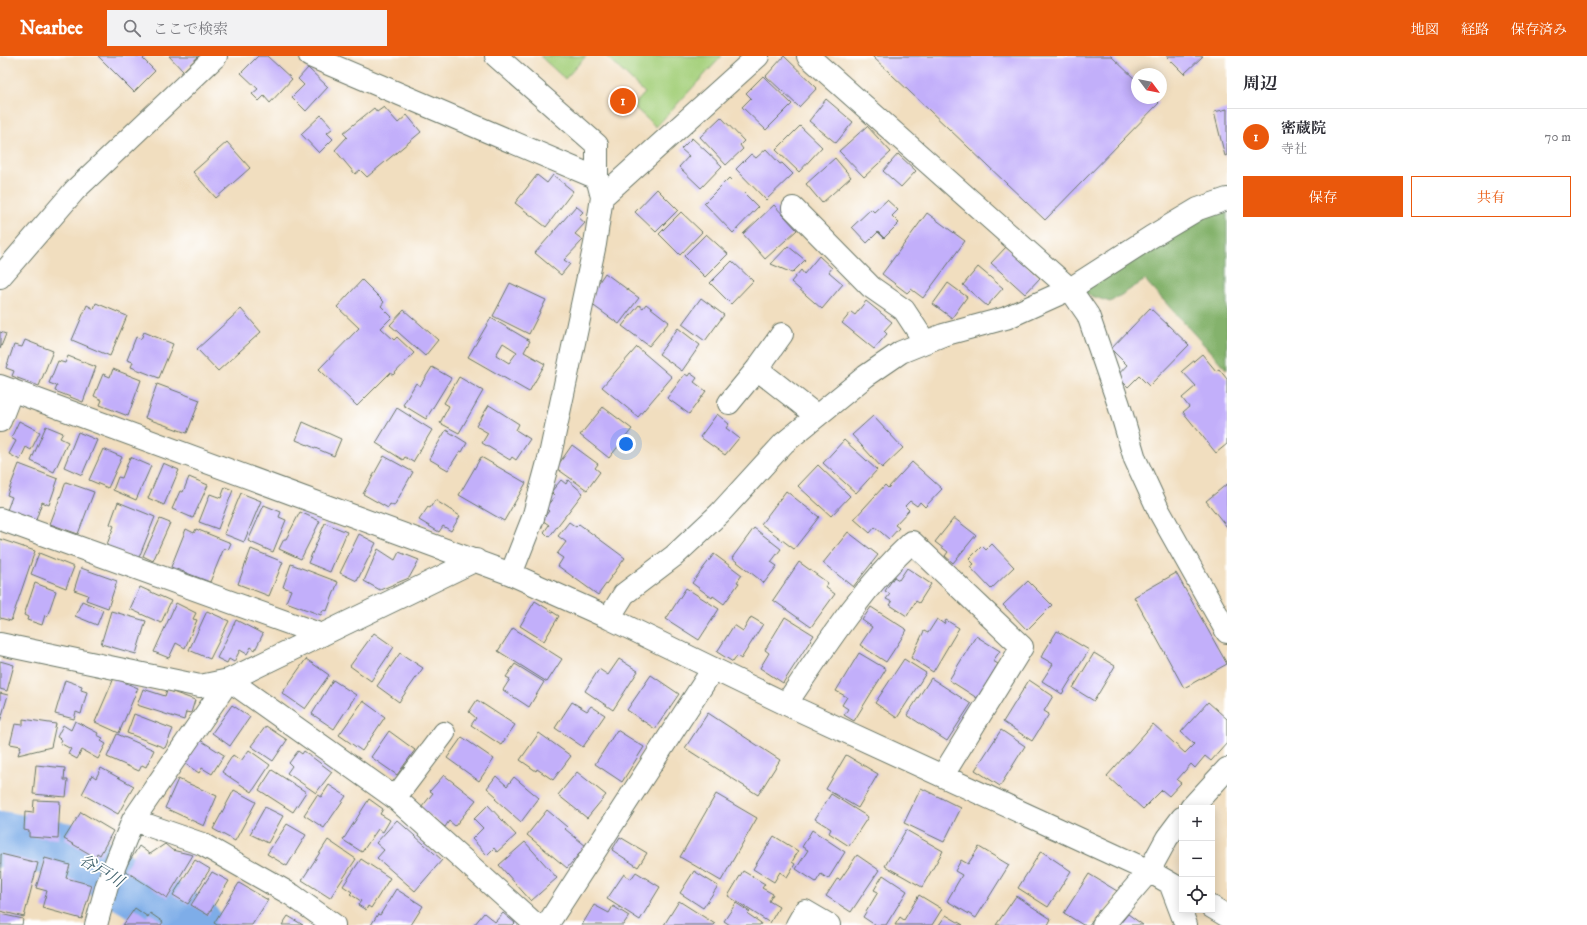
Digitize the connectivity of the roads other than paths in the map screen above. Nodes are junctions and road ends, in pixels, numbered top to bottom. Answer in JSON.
{"nodes":[{"id":1,"x":216,"y":56,"type":"edge"},
{"id":2,"x":310,"y":56,"type":"edge"},
{"id":3,"x":496,"y":56,"type":"edge"},
{"id":4,"x":808,"y":56,"type":"edge"},
{"id":5,"x":751,"y":58,"type":"edge"},
{"id":6,"x":599,"y":188,"type":"junction"},
{"id":7,"x":1227,"y":199,"type":"edge"},
{"id":8,"x":793,"y":208,"type":"dead end"},
{"id":9,"x":0,"y":277,"type":"edge"},
{"id":10,"x":1070,"y":289,"type":"junction"},
{"id":11,"x":782,"y":334,"type":"dead end"},
{"id":12,"x":925,"y":342,"type":"junction"},
{"id":13,"x":757,"y":369,"type":"junction"},
{"id":14,"x":6,"y":388,"type":"edge"},
{"id":15,"x":729,"y":403,"type":"dead end"},
{"id":16,"x":817,"y":416,"type":"junction"},
{"id":17,"x":0,"y":421,"type":"edge"},
{"id":18,"x":0,"y":519,"type":"edge"},
{"id":19,"x":476,"y":560,"type":"junction"},
{"id":20,"x":511,"y":574,"type":"junction"},
{"id":21,"x":609,"y":618,"type":"junction"},
{"id":22,"x":1227,"y":632,"type":"edge"},
{"id":23,"x":322,"y":635,"type":"junction"},
{"id":24,"x":0,"y":644,"type":"edge"},
{"id":25,"x":713,"y":669,"type":"junction"},
{"id":26,"x":229,"y":680,"type":"junction"},
{"id":27,"x":786,"y":704,"type":"junction"},
{"id":28,"x":444,"y":733,"type":"dead end"},
{"id":29,"x":1227,"y":769,"type":"edge"},
{"id":30,"x":943,"y":775,"type":"junction"},
{"id":31,"x":395,"y":798,"type":"junction"},
{"id":32,"x":1193,"y":805,"type":"edge"},
{"id":33,"x":133,"y":820,"type":"junction"},
{"id":34,"x":1179,"y":822,"type":"edge"},
{"id":35,"x":1149,"y":871,"type":"junction"},
{"id":36,"x":1176,"y":887,"type":"edge"},
{"id":37,"x":1215,"y":909,"type":"edge"},
{"id":38,"x":1227,"y":916,"type":"edge"},
{"id":39,"x":96,"y":925,"type":"edge"},
{"id":40,"x":334,"y":925,"type":"edge"},
{"id":41,"x":536,"y":925,"type":"edge"},
{"id":42,"x":547,"y":925,"type":"edge"},
{"id":43,"x":796,"y":925,"type":"edge"},
{"id":44,"x":829,"y":925,"type":"edge"},
{"id":45,"x":1103,"y":925,"type":"edge"},
{"id":46,"x":1186,"y":925,"type":"edge"}],
"edges":[{"from":1,"to":9,"type":"street"},
{"from":2,"to":6,"type":"street"},
{"from":3,"to":6,"type":"street"},
{"from":4,"to":10,"type":"street"},
{"from":5,"to":6,"type":"street"},
{"from":6,"to":20,"type":"street"},
{"from":7,"to":10,"type":"street"},
{"from":8,"to":12,"type":"street"},
{"from":10,"to":12,"type":"street"},
{"from":10,"to":22,"type":"street"},
{"from":11,"to":13,"type":"street"},
{"from":12,"to":16,"type":"street"},
{"from":13,"to":15,"type":"street"},
{"from":13,"to":16,"type":"street"},
{"from":14,"to":17,"type":"street"},
{"from":14,"to":19,"type":"street"},
{"from":16,"to":21,"type":"street"},
{"from":18,"to":23,"type":"street"},
{"from":19,"to":20,"type":"street"},
{"from":19,"to":23,"type":"street"},
{"from":20,"to":21,"type":"street"},
{"from":21,"to":25,"type":"street"},
{"from":23,"to":26,"type":"street"},
{"from":24,"to":26,"type":"street"},
{"from":25,"to":27,"type":"street"},
{"from":25,"to":42,"type":"street"},
{"from":26,"to":31,"type":"street"},
{"from":26,"to":33,"type":"street"},
{"from":27,"to":30,"type":"street"},
{"from":27,"to":30,"type":"street"},
{"from":28,"to":31,"type":"street"},
{"from":29,"to":32,"type":"street"},
{"from":30,"to":35,"type":"street"},
{"from":31,"to":41,"type":"street"},
{"from":33,"to":39,"type":"street"},
{"from":33,"to":40,"type":"street"},
{"from":34,"to":35,"type":"street"},
{"from":35,"to":36,"type":"street"},
{"from":35,"to":45,"type":"street"},
{"from":36,"to":46,"type":"street"},
{"from":37,"to":38,"type":"street"},
{"from":43,"to":44,"type":"street"}]}
